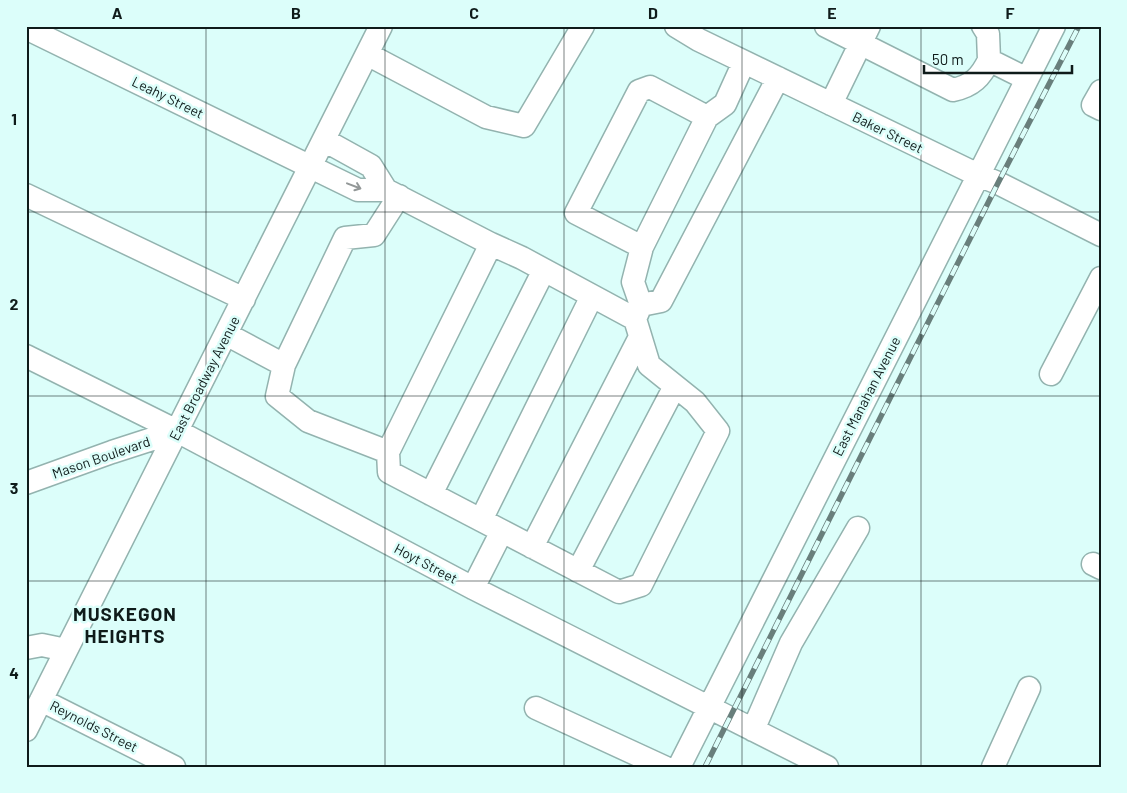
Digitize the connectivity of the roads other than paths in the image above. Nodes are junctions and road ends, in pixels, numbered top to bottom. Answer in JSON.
{"nodes":[{"id":1,"x":583,"y":26,"type":"edge"},
{"id":2,"x":676,"y":26,"type":"edge"},
{"id":3,"x":826,"y":26,"type":"edge"},
{"id":4,"x":982,"y":26,"type":"edge"},
{"id":5,"x":1054,"y":26,"type":"edge"},
{"id":6,"x":26,"y":28,"type":"edge"},
{"id":7,"x":373,"y":29,"type":"edge"},
{"id":8,"x":702,"y":33,"type":"edge"},
{"id":9,"x":865,"y":35,"type":"edge"},
{"id":10,"x":367,"y":54,"type":"junction"},
{"id":11,"x":990,"y":60,"type":"junction"},
{"id":12,"x":744,"y":62,"type":"junction"},
{"id":13,"x":778,"y":78,"type":"junction"},
{"id":14,"x":1027,"y":79,"type":"junction"},
{"id":15,"x":1101,"y":90,"type":"edge"},
{"id":16,"x":831,"y":104,"type":"junction"},
{"id":17,"x":1101,"y":109,"type":"edge"},
{"id":18,"x":707,"y":117,"type":"junction"},
{"id":19,"x":324,"y":140,"type":"junction"},
{"id":20,"x":310,"y":165,"type":"junction"},
{"id":21,"x":978,"y":176,"type":"junction"},
{"id":22,"x":392,"y":193,"type":"junction"},
{"id":23,"x":26,"y":195,"type":"edge"},
{"id":24,"x":1101,"y":236,"type":"edge"},
{"id":25,"x":491,"y":244,"type":"junction"},
{"id":26,"x":642,"y":247,"type":"junction"},
{"id":27,"x":544,"y":270,"type":"junction"},
{"id":28,"x":1101,"y":278,"type":"edge"},
{"id":29,"x":592,"y":296,"type":"junction"},
{"id":30,"x":244,"y":299,"type":"junction"},
{"id":31,"x":638,"y":320,"type":"junction"},
{"id":32,"x":226,"y":334,"type":"junction"},
{"id":33,"x":26,"y":356,"type":"edge"},
{"id":34,"x":284,"y":365,"type":"junction"},
{"id":35,"x":1051,"y":374,"type":"dead end"},
{"id":36,"x":675,"y":386,"type":"junction"},
{"id":37,"x":177,"y":432,"type":"junction"},
{"id":38,"x":388,"y":452,"type":"junction"},
{"id":39,"x":26,"y":483,"type":"edge"},
{"id":40,"x":431,"y":494,"type":"junction"},
{"id":41,"x":481,"y":520,"type":"junction"},
{"id":42,"x":858,"y":528,"type":"dead end"},
{"id":43,"x":502,"y":531,"type":"junction"},
{"id":44,"x":532,"y":547,"type":"junction"},
{"id":45,"x":578,"y":571,"type":"junction"},
{"id":46,"x":473,"y":588,"type":"junction"},
{"id":47,"x":26,"y":648,"type":"edge"},
{"id":48,"x":66,"y":650,"type":"junction"},
{"id":49,"x":1029,"y":688,"type":"dead end"},
{"id":50,"x":41,"y":700,"type":"junction"},
{"id":51,"x":536,"y":708,"type":"dead end"},
{"id":52,"x":708,"y":708,"type":"junction"},
{"id":53,"x":26,"y":730,"type":"edge"},
{"id":54,"x":753,"y":730,"type":"junction"},
{"id":55,"x":174,"y":767,"type":"edge"},
{"id":56,"x":664,"y":767,"type":"edge"},
{"id":57,"x":679,"y":767,"type":"edge"},
{"id":58,"x":827,"y":767,"type":"edge"},
{"id":59,"x":993,"y":767,"type":"edge"}],
"edges":[{"from":1,"to":10,"type":"street"},
{"from":2,"to":8,"type":"street","name":"Baker Street"},
{"from":3,"to":9,"type":"street"},
{"from":4,"to":11,"type":"street"},
{"from":5,"to":14,"type":"street","name":"East Manahan Avenue"},
{"from":6,"to":20,"type":"street","name":"Leahy Street"},
{"from":7,"to":10,"type":"street","name":"East Broadway Avenue"},
{"from":8,"to":12,"type":"street","name":"Baker Street"},
{"from":9,"to":11,"type":"street"},
{"from":9,"to":16,"type":"street"},
{"from":10,"to":19,"type":"street","name":"East Broadway Avenue"},
{"from":11,"to":14,"type":"street"},
{"from":12,"to":13,"type":"street","name":"Baker Street"},
{"from":12,"to":18,"type":"street"},
{"from":13,"to":16,"type":"street","name":"Baker Street"},
{"from":13,"to":31,"type":"street"},
{"from":14,"to":21,"type":"street","name":"East Manahan Avenue"},
{"from":15,"to":17,"type":"street"},
{"from":16,"to":21,"type":"street","name":"Baker Street"},
{"from":18,"to":26,"type":"street"},
{"from":18,"to":26,"type":"street"},
{"from":19,"to":20,"type":"street","name":"East Broadway Avenue"},
{"from":19,"to":22,"type":"street"},
{"from":20,"to":22,"type":"street","name":"Leahy Street","one_way":true},
{"from":20,"to":30,"type":"street","name":"East Broadway Avenue"},
{"from":21,"to":24,"type":"street","name":"Baker Street"},
{"from":21,"to":52,"type":"street","name":"East Manahan Avenue"},
{"from":22,"to":25,"type":"street"},
{"from":22,"to":34,"type":"street"},
{"from":23,"to":30,"type":"street"},
{"from":25,"to":27,"type":"street"},
{"from":25,"to":38,"type":"street"},
{"from":26,"to":31,"type":"street"},
{"from":27,"to":29,"type":"street"},
{"from":27,"to":40,"type":"street"},
{"from":28,"to":35,"type":"street"},
{"from":29,"to":31,"type":"street"},
{"from":29,"to":41,"type":"street"},
{"from":30,"to":32,"type":"street","name":"East Broadway Avenue"},
{"from":31,"to":36,"type":"street"},
{"from":31,"to":44,"type":"street"},
{"from":32,"to":34,"type":"street"},
{"from":32,"to":37,"type":"street","name":"East Broadway Avenue"},
{"from":33,"to":37,"type":"street","name":"Hoyt Street"},
{"from":34,"to":38,"type":"street"},
{"from":36,"to":45,"type":"street"},
{"from":36,"to":45,"type":"street"},
{"from":37,"to":39,"type":"street","name":"Mason Boulevard"},
{"from":37,"to":46,"type":"street","name":"Hoyt Street"},
{"from":37,"to":48,"type":"street","name":"East Broadway Avenue"},
{"from":38,"to":40,"type":"street"},
{"from":40,"to":41,"type":"street"},
{"from":41,"to":43,"type":"street"},
{"from":42,"to":54,"type":"street"},
{"from":43,"to":44,"type":"street"},
{"from":43,"to":46,"type":"street"},
{"from":44,"to":45,"type":"street"},
{"from":46,"to":52,"type":"street","name":"Hoyt Street"},
{"from":47,"to":48,"type":"street"},
{"from":48,"to":50,"type":"street","name":"East Broadway Avenue"},
{"from":49,"to":59,"type":"street"},
{"from":50,"to":53,"type":"street","name":"East Broadway Avenue"},
{"from":50,"to":55,"type":"street","name":"Reynolds Street"},
{"from":51,"to":56,"type":"street"},
{"from":52,"to":54,"type":"street","name":"Hoyt Street"},
{"from":52,"to":57,"type":"street","name":"East Manahan Avenue"},
{"from":54,"to":58,"type":"street","name":"Hoyt Street"}]}
